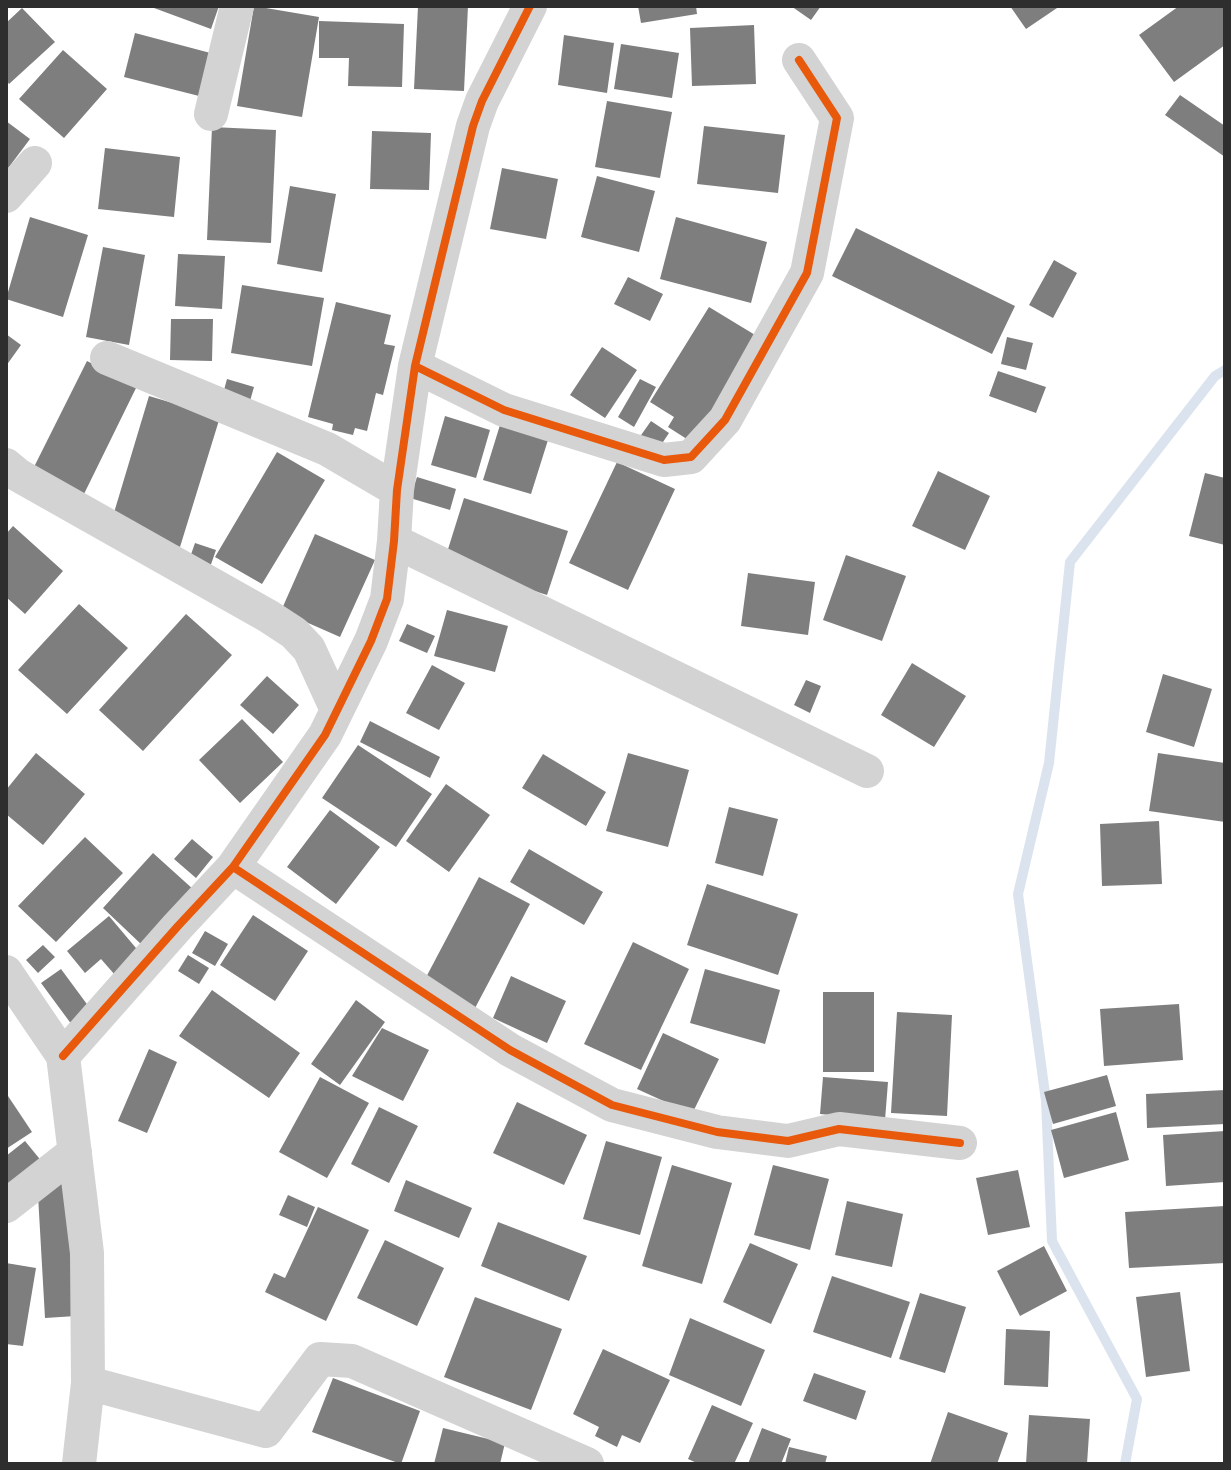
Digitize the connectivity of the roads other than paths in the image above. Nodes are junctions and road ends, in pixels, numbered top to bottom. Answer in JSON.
{"nodes":[{"id":1,"x":237,"y":6,"type":"edge"},
{"id":2,"x":530,"y":6,"type":"edge"},
{"id":3,"x":799,"y":60,"type":"dead end"},
{"id":4,"x":211,"y":114,"type":"dead end"},
{"id":5,"x":35,"y":163,"type":"dead end"},
{"id":6,"x":6,"y":196,"type":"edge"},
{"id":7,"x":107,"y":358,"type":"dead end"},
{"id":8,"x":415,"y":366,"type":"junction"},
{"id":9,"x":6,"y":465,"type":"edge"},
{"id":10,"x":397,"y":490,"type":"junction"},
{"id":11,"x":394,"y":541,"type":"junction"},
{"id":12,"x":337,"y":710,"type":"junction"},
{"id":13,"x":867,"y":771,"type":"dead end"},
{"id":14,"x":233,"y":867,"type":"junction"},
{"id":15,"x":6,"y":972,"type":"edge"},
{"id":16,"x":63,"y":1056,"type":"junction"},
{"id":17,"x":960,"y":1143,"type":"dead end"},
{"id":18,"x":75,"y":1152,"type":"junction"},
{"id":19,"x":6,"y":1206,"type":"edge"},
{"id":20,"x":88,"y":1383,"type":"junction"},
{"id":21,"x":79,"y":1464,"type":"edge"},
{"id":22,"x":587,"y":1464,"type":"edge"}],
"edges":[{"from":1,"to":4,"type":"street"},
{"from":2,"to":8,"type":"street"},
{"from":3,"to":8,"type":"street"},
{"from":5,"to":6,"type":"street"},
{"from":7,"to":10,"type":"street"},
{"from":8,"to":10,"type":"street"},
{"from":9,"to":12,"type":"street"},
{"from":10,"to":11,"type":"street"},
{"from":11,"to":12,"type":"street"},
{"from":11,"to":13,"type":"street"},
{"from":12,"to":14,"type":"street"},
{"from":14,"to":16,"type":"street"},
{"from":14,"to":17,"type":"street"},
{"from":15,"to":16,"type":"street"},
{"from":16,"to":18,"type":"street"},
{"from":18,"to":19,"type":"street"},
{"from":18,"to":20,"type":"street"},
{"from":20,"to":21,"type":"street"},
{"from":20,"to":22,"type":"street"}]}
